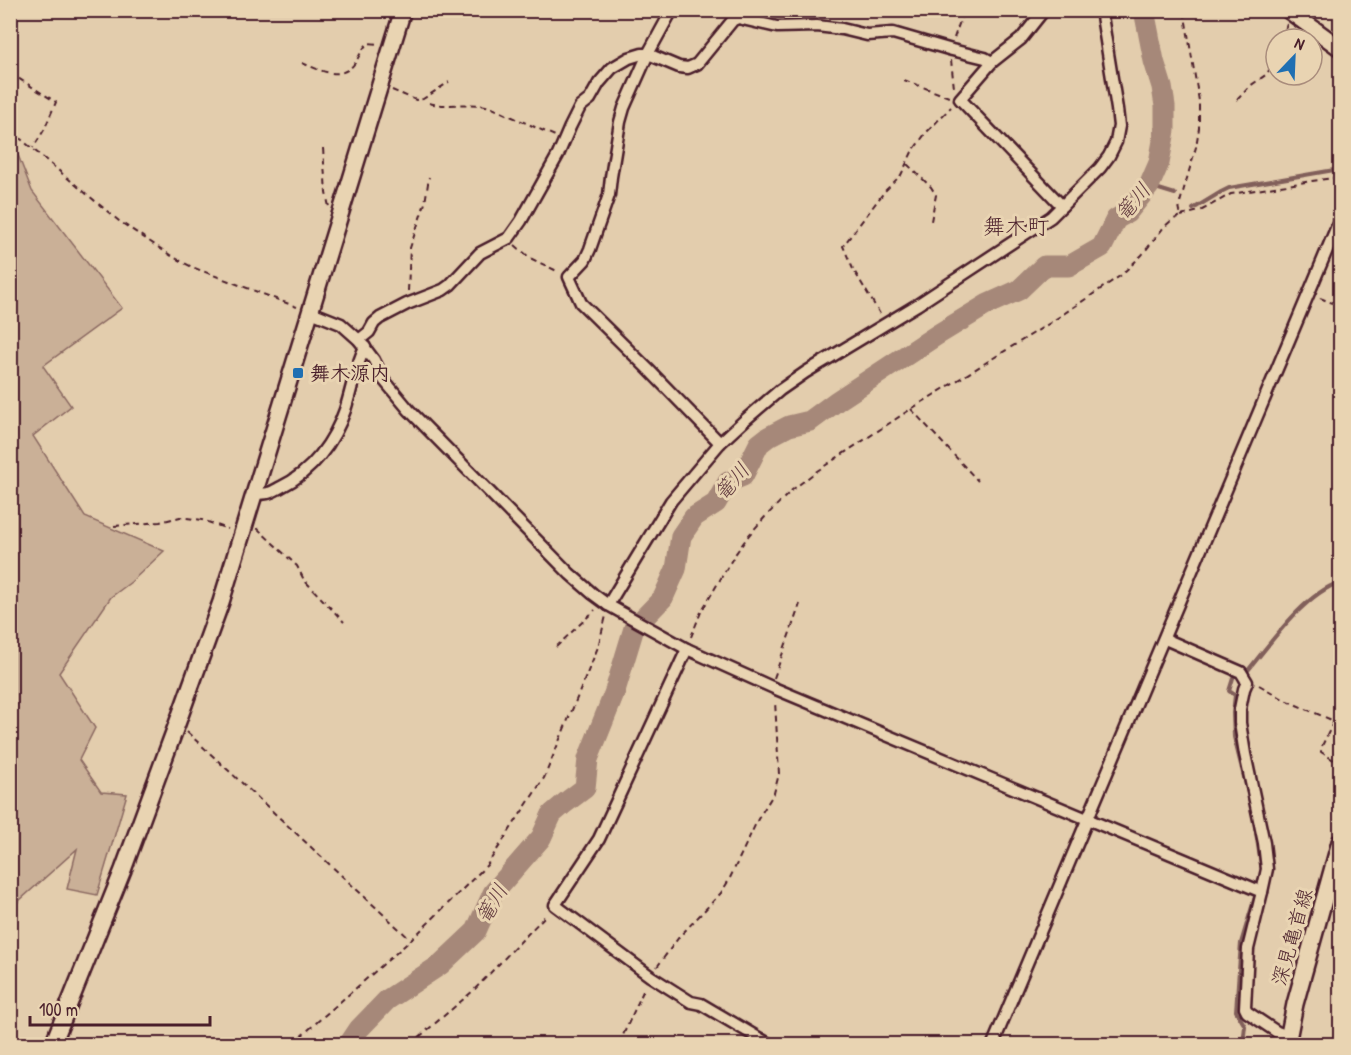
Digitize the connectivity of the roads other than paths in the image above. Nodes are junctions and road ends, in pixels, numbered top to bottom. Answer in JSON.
{"nodes":[{"id":1,"x":403,"y":10,"type":"edge"},
{"id":2,"x":672,"y":10,"type":"edge"},
{"id":3,"x":1044,"y":10,"type":"edge"},
{"id":4,"x":1101,"y":10,"type":"edge"},
{"id":5,"x":1288,"y":10,"type":"edge"},
{"id":6,"x":1341,"y":48,"type":"edge"},
{"id":7,"x":648,"y":54,"type":"junction"},
{"id":8,"x":992,"y":62,"type":"junction"},
{"id":9,"x":1062,"y":206,"type":"junction"},
{"id":10,"x":1341,"y":219,"type":"edge"},
{"id":11,"x":311,"y":312,"type":"junction"},
{"id":12,"x":362,"y":343,"type":"junction"},
{"id":13,"x":720,"y":443,"type":"junction"},
{"id":14,"x":254,"y":494,"type":"junction"},
{"id":15,"x":605,"y":602,"type":"junction"},
{"id":16,"x":1165,"y":639,"type":"junction"},
{"id":17,"x":684,"y":647,"type":"junction"},
{"id":18,"x":1088,"y":819,"type":"junction"},
{"id":19,"x":1341,"y":842,"type":"edge"},
{"id":20,"x":1333,"y":890,"type":"edge"},
{"id":21,"x":1261,"y":892,"type":"junction"},
{"id":22,"x":1288,"y":1040,"type":"edge"},
{"id":23,"x":53,"y":1044,"type":"edge"},
{"id":24,"x":769,"y":1044,"type":"edge"},
{"id":25,"x":993,"y":1044,"type":"edge"}],
"edges":[{"from":1,"to":11,"type":"street"},
{"from":2,"to":7,"type":"street"},
{"from":3,"to":8,"type":"street"},
{"from":4,"to":9,"type":"street"},
{"from":5,"to":6,"type":"street"},
{"from":7,"to":8,"type":"street"},
{"from":7,"to":12,"type":"street"},
{"from":7,"to":13,"type":"street"},
{"from":8,"to":9,"type":"street"},
{"from":9,"to":13,"type":"street"},
{"from":10,"to":16,"type":"street"},
{"from":11,"to":12,"type":"street"},
{"from":11,"to":14,"type":"street"},
{"from":12,"to":14,"type":"street"},
{"from":12,"to":15,"type":"street"},
{"from":13,"to":15,"type":"street"},
{"from":14,"to":23,"type":"street"},
{"from":15,"to":17,"type":"street"},
{"from":16,"to":18,"type":"street"},
{"from":16,"to":21,"type":"street"},
{"from":17,"to":18,"type":"street"},
{"from":17,"to":24,"type":"street"},
{"from":18,"to":21,"type":"street"},
{"from":18,"to":25,"type":"street"},
{"from":19,"to":20,"type":"street","name":"深見亀首線"},
{"from":20,"to":22,"type":"street","name":"深見亀首線"},
{"from":21,"to":22,"type":"street"}]}
